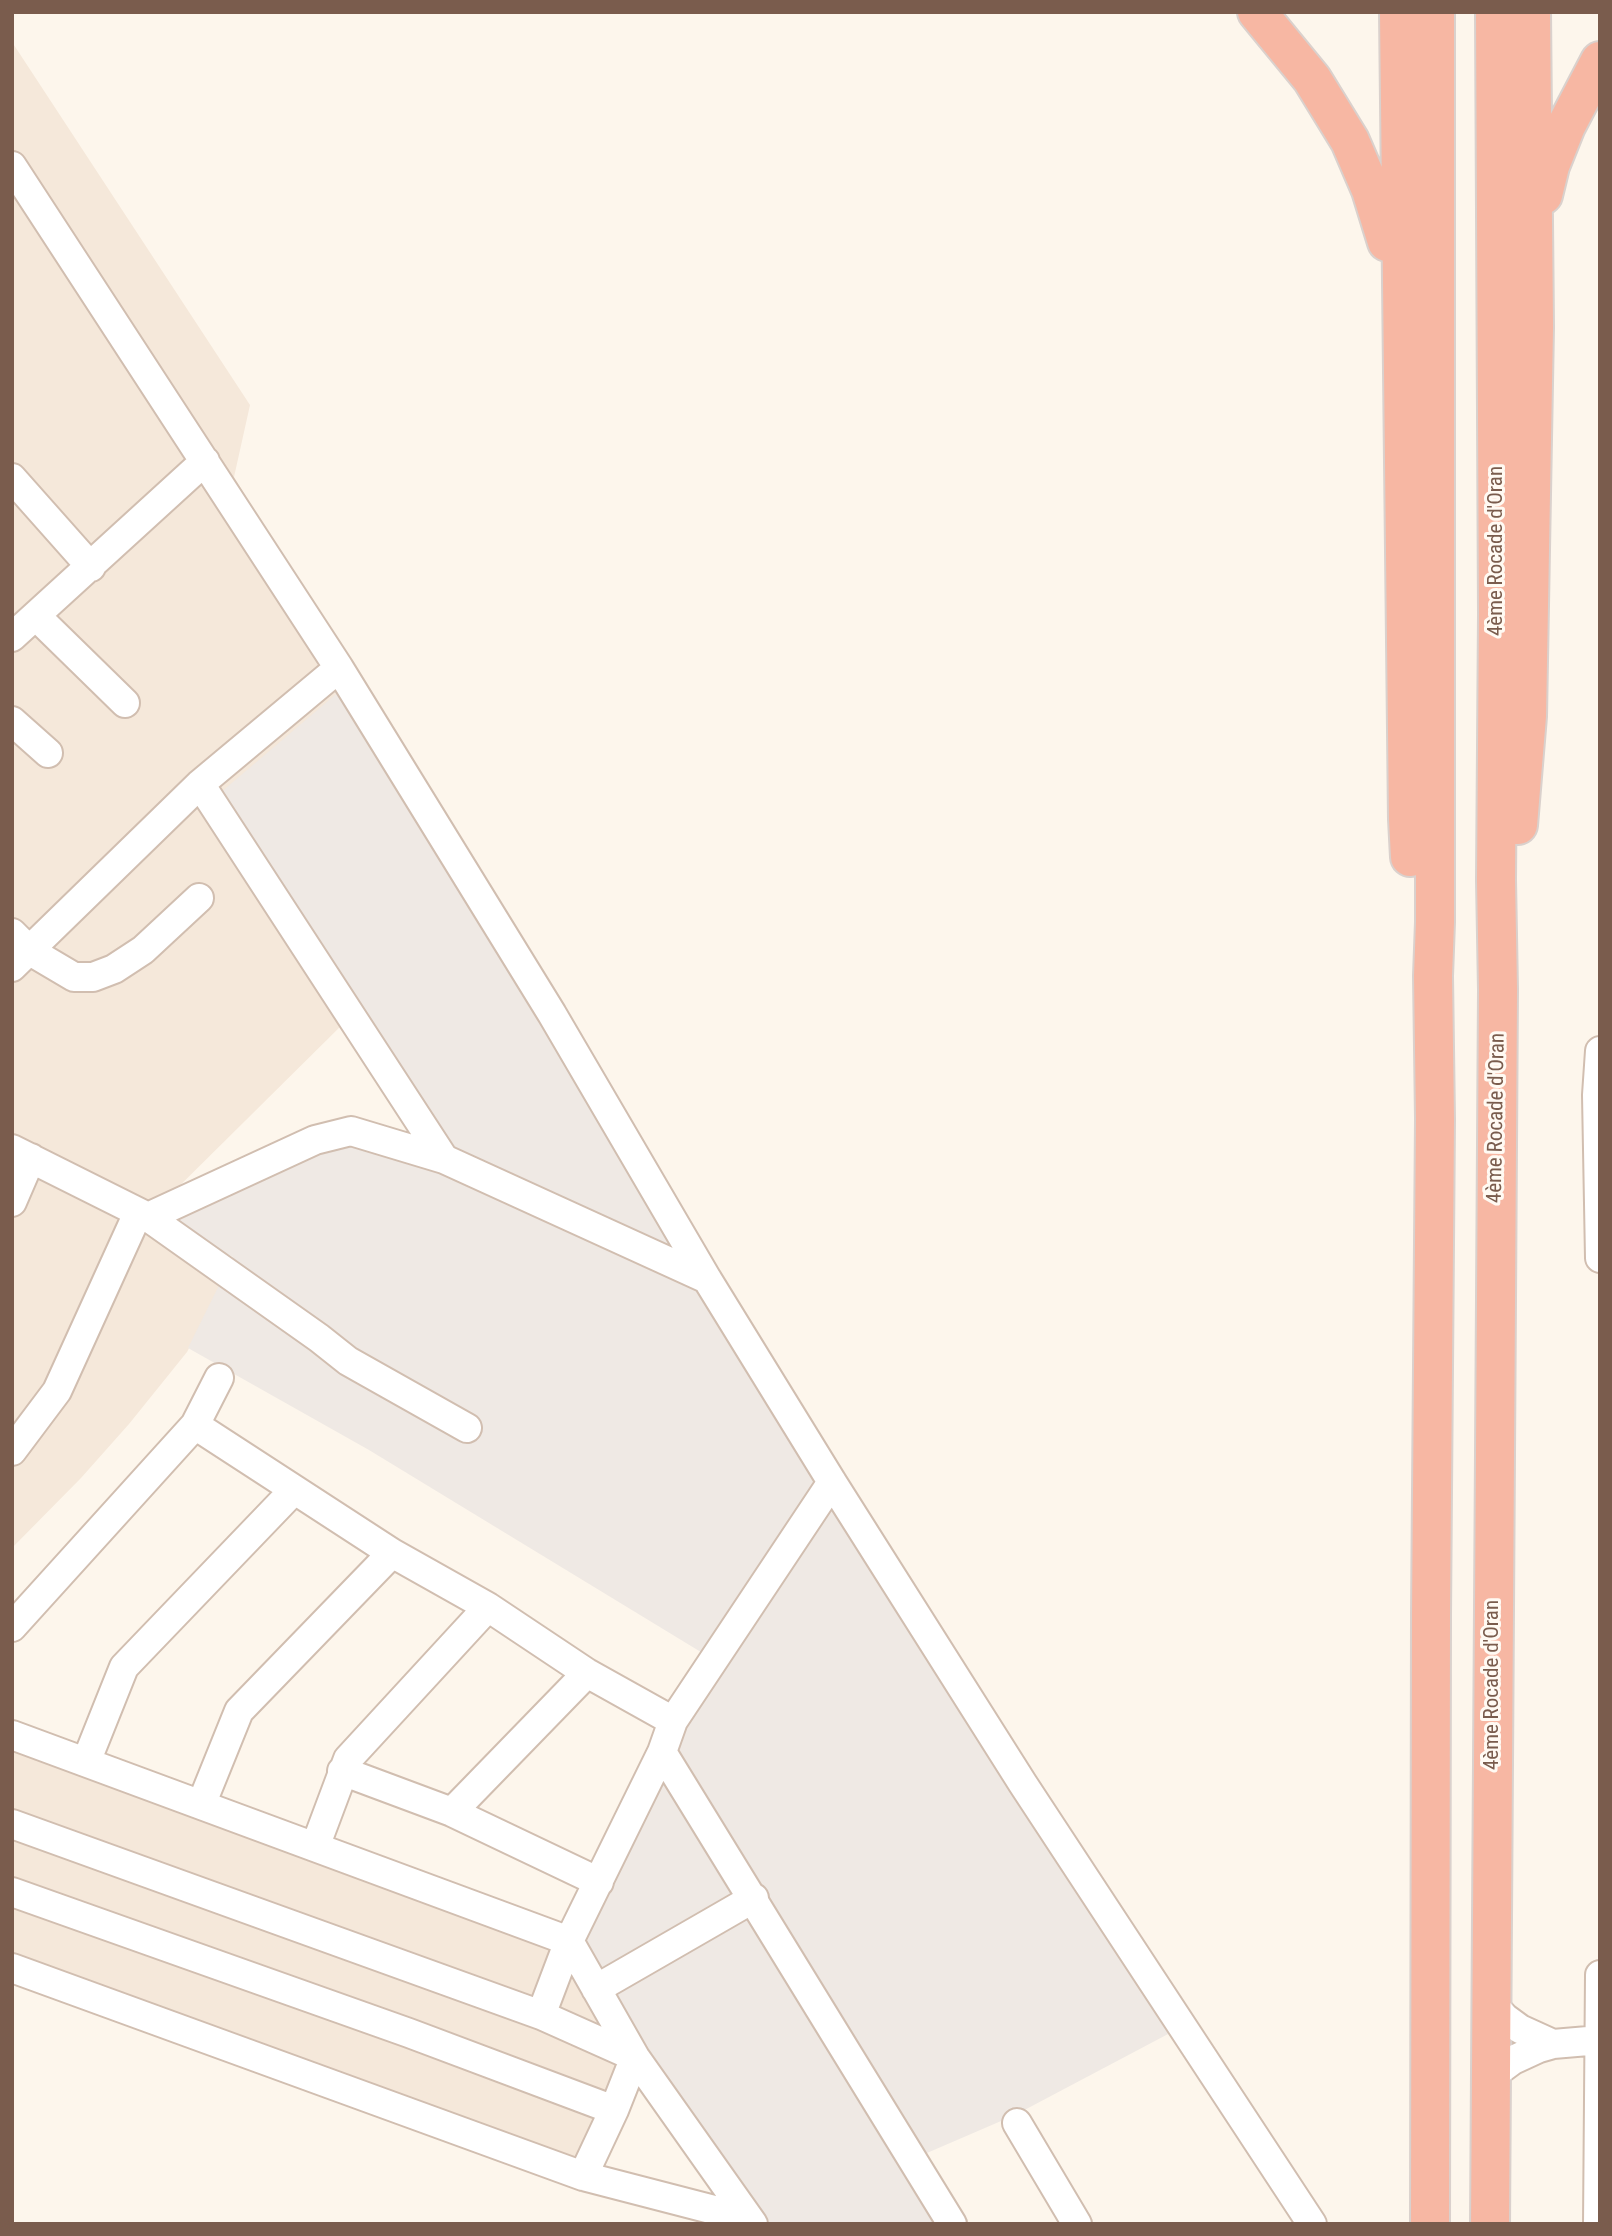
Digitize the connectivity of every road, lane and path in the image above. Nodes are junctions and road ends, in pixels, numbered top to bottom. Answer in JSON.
{"nodes":[{"id":1,"x":1257,"y":12,"type":"edge"},
{"id":2,"x":1399,"y":12,"type":"edge"},
{"id":3,"x":1435,"y":12,"type":"edge"},
{"id":4,"x":1495,"y":12,"type":"edge"},
{"id":5,"x":1531,"y":12,"type":"edge"},
{"id":6,"x":1600,"y":61,"type":"edge"},
{"id":7,"x":12,"y":166,"type":"edge"},
{"id":8,"x":1532,"y":245,"type":"junction"},
{"id":9,"x":1401,"y":299,"type":"junction"},
{"id":10,"x":205,"y":461,"type":"junction"},
{"id":11,"x":12,"y":478,"type":"edge"},
{"id":12,"x":91,"y":567,"type":"junction"},
{"id":13,"x":36,"y":616,"type":"junction"},
{"id":14,"x":12,"y":637,"type":"edge"},
{"id":15,"x":339,"y":668,"type":"junction"},
{"id":16,"x":125,"y":703,"type":"dead end"},
{"id":17,"x":12,"y":720,"type":"edge"},
{"id":18,"x":48,"y":752,"type":"dead end"},
{"id":19,"x":200,"y":784,"type":"junction"},
{"id":20,"x":199,"y":898,"type":"dead end"},
{"id":21,"x":18,"y":950,"type":"edge"},
{"id":22,"x":1498,"y":990,"type":"junction"},
{"id":23,"x":1600,"y":1051,"type":"edge"},
{"id":24,"x":1598,"y":1096,"type":"edge"},
{"id":25,"x":1435,"y":1119,"type":"junction"},
{"id":26,"x":22,"y":1154,"type":"edge"},
{"id":27,"x":444,"y":1159,"type":"junction"},
{"id":28,"x":12,"y":1202,"type":"edge"},
{"id":29,"x":143,"y":1215,"type":"junction"},
{"id":30,"x":1600,"y":1258,"type":"edge"},
{"id":31,"x":707,"y":1279,"type":"junction"},
{"id":32,"x":219,"y":1378,"type":"dead end"},
{"id":33,"x":195,"y":1425,"type":"junction"},
{"id":34,"x":467,"y":1428,"type":"dead end"},
{"id":35,"x":12,"y":1451,"type":"edge"},
{"id":36,"x":832,"y":1482,"type":"junction"},
{"id":37,"x":294,"y":1490,"type":"junction"},
{"id":38,"x":392,"y":1553,"type":"junction"},
{"id":39,"x":488,"y":1607,"type":"junction"},
{"id":40,"x":12,"y":1627,"type":"edge"},
{"id":41,"x":587,"y":1673,"type":"junction"},
{"id":42,"x":673,"y":1721,"type":"junction"},
{"id":43,"x":12,"y":1735,"type":"edge"},
{"id":44,"x":662,"y":1752,"type":"junction"},
{"id":45,"x":86,"y":1762,"type":"junction"},
{"id":46,"x":342,"y":1771,"type":"junction"},
{"id":47,"x":201,"y":1805,"type":"junction"},
{"id":48,"x":452,"y":1812,"type":"junction"},
{"id":49,"x":12,"y":1824,"type":"edge"},
{"id":50,"x":315,"y":1847,"type":"junction"},
{"id":51,"x":599,"y":1882,"type":"junction"},
{"id":52,"x":12,"y":1892,"type":"edge"},
{"id":53,"x":754,"y":1898,"type":"junction"},
{"id":54,"x":569,"y":1941,"type":"junction"},
{"id":55,"x":12,"y":1968,"type":"edge"},
{"id":56,"x":1600,"y":1975,"type":"edge"},
{"id":57,"x":596,"y":1989,"type":"junction"},
{"id":58,"x":1493,"y":2005,"type":"junction"},
{"id":59,"x":541,"y":2015,"type":"junction"},
{"id":60,"x":1599,"y":2040,"type":"edge"},
{"id":61,"x":1553,"y":2044,"type":"junction"},
{"id":62,"x":635,"y":2057,"type":"junction"},
{"id":63,"x":1490,"y":2077,"type":"junction"},
{"id":64,"x":614,"y":2110,"type":"junction"},
{"id":65,"x":1017,"y":2123,"type":"dead end"},
{"id":66,"x":583,"y":2176,"type":"junction"},
{"id":67,"x":751,"y":2222,"type":"edge"},
{"id":68,"x":952,"y":2224,"type":"edge"},
{"id":69,"x":1077,"y":2224,"type":"edge"},
{"id":70,"x":1312,"y":2224,"type":"edge"},
{"id":71,"x":1430,"y":2224,"type":"edge"},
{"id":72,"x":1490,"y":2224,"type":"edge"},
{"id":73,"x":1598,"y":2224,"type":"edge"}],
"edges":[{"from":1,"to":9,"type":"highway"},
{"from":2,"to":9,"type":"highway"},
{"from":3,"to":25,"type":"highway"},
{"from":4,"to":22,"type":"highway","name":"4ème Rocade d'Oran"},
{"from":5,"to":8,"type":"highway"},
{"from":6,"to":8,"type":"highway"},
{"from":7,"to":10,"type":"street"},
{"from":8,"to":22,"type":"highway"},
{"from":9,"to":25,"type":"highway"},
{"from":10,"to":12,"type":"street"},
{"from":10,"to":15,"type":"street"},
{"from":11,"to":12,"type":"street"},
{"from":12,"to":13,"type":"street"},
{"from":13,"to":14,"type":"street"},
{"from":13,"to":16,"type":"street"},
{"from":15,"to":19,"type":"street"},
{"from":15,"to":31,"type":"street"},
{"from":17,"to":18,"type":"street"},
{"from":19,"to":21,"type":"street"},
{"from":19,"to":27,"type":"street"},
{"from":20,"to":21,"type":"street"},
{"from":22,"to":58,"type":"highway","name":"4ème Rocade d'Oran"},
{"from":23,"to":24,"type":"street"},
{"from":24,"to":30,"type":"street"},
{"from":25,"to":71,"type":"highway"},
{"from":26,"to":28,"type":"street"},
{"from":26,"to":29,"type":"street"},
{"from":27,"to":29,"type":"street"},
{"from":27,"to":31,"type":"street"},
{"from":29,"to":34,"type":"street"},
{"from":29,"to":35,"type":"street"},
{"from":31,"to":36,"type":"street"},
{"from":32,"to":33,"type":"street"},
{"from":33,"to":37,"type":"street"},
{"from":33,"to":40,"type":"street"},
{"from":36,"to":42,"type":"street"},
{"from":36,"to":70,"type":"street"},
{"from":37,"to":38,"type":"street"},
{"from":37,"to":45,"type":"street"},
{"from":38,"to":39,"type":"street"},
{"from":38,"to":47,"type":"street"},
{"from":39,"to":41,"type":"street"},
{"from":39,"to":46,"type":"street"},
{"from":41,"to":42,"type":"street"},
{"from":41,"to":48,"type":"street"},
{"from":42,"to":44,"type":"street"},
{"from":43,"to":45,"type":"street"},
{"from":44,"to":51,"type":"street"},
{"from":44,"to":53,"type":"street"},
{"from":45,"to":47,"type":"street"},
{"from":46,"to":48,"type":"street"},
{"from":46,"to":50,"type":"street"},
{"from":47,"to":50,"type":"street"},
{"from":48,"to":51,"type":"street"},
{"from":49,"to":59,"type":"street"},
{"from":50,"to":54,"type":"street"},
{"from":51,"to":54,"type":"street"},
{"from":52,"to":64,"type":"street"},
{"from":53,"to":57,"type":"street"},
{"from":53,"to":68,"type":"street"},
{"from":54,"to":57,"type":"street"},
{"from":54,"to":59,"type":"street"},
{"from":55,"to":66,"type":"street"},
{"from":56,"to":60,"type":"street"},
{"from":57,"to":62,"type":"street"},
{"from":58,"to":61,"type":"street"},
{"from":58,"to":63,"type":"highway","name":"4ème Rocade d'Oran"},
{"from":59,"to":62,"type":"street"},
{"from":60,"to":61,"type":"street"},
{"from":60,"to":73,"type":"street"},
{"from":61,"to":63,"type":"street"},
{"from":62,"to":64,"type":"street"},
{"from":62,"to":67,"type":"street"},
{"from":63,"to":72,"type":"highway","name":"4ème Rocade d'Oran"},
{"from":64,"to":66,"type":"street"},
{"from":65,"to":69,"type":"street"},
{"from":66,"to":67,"type":"street"}]}
